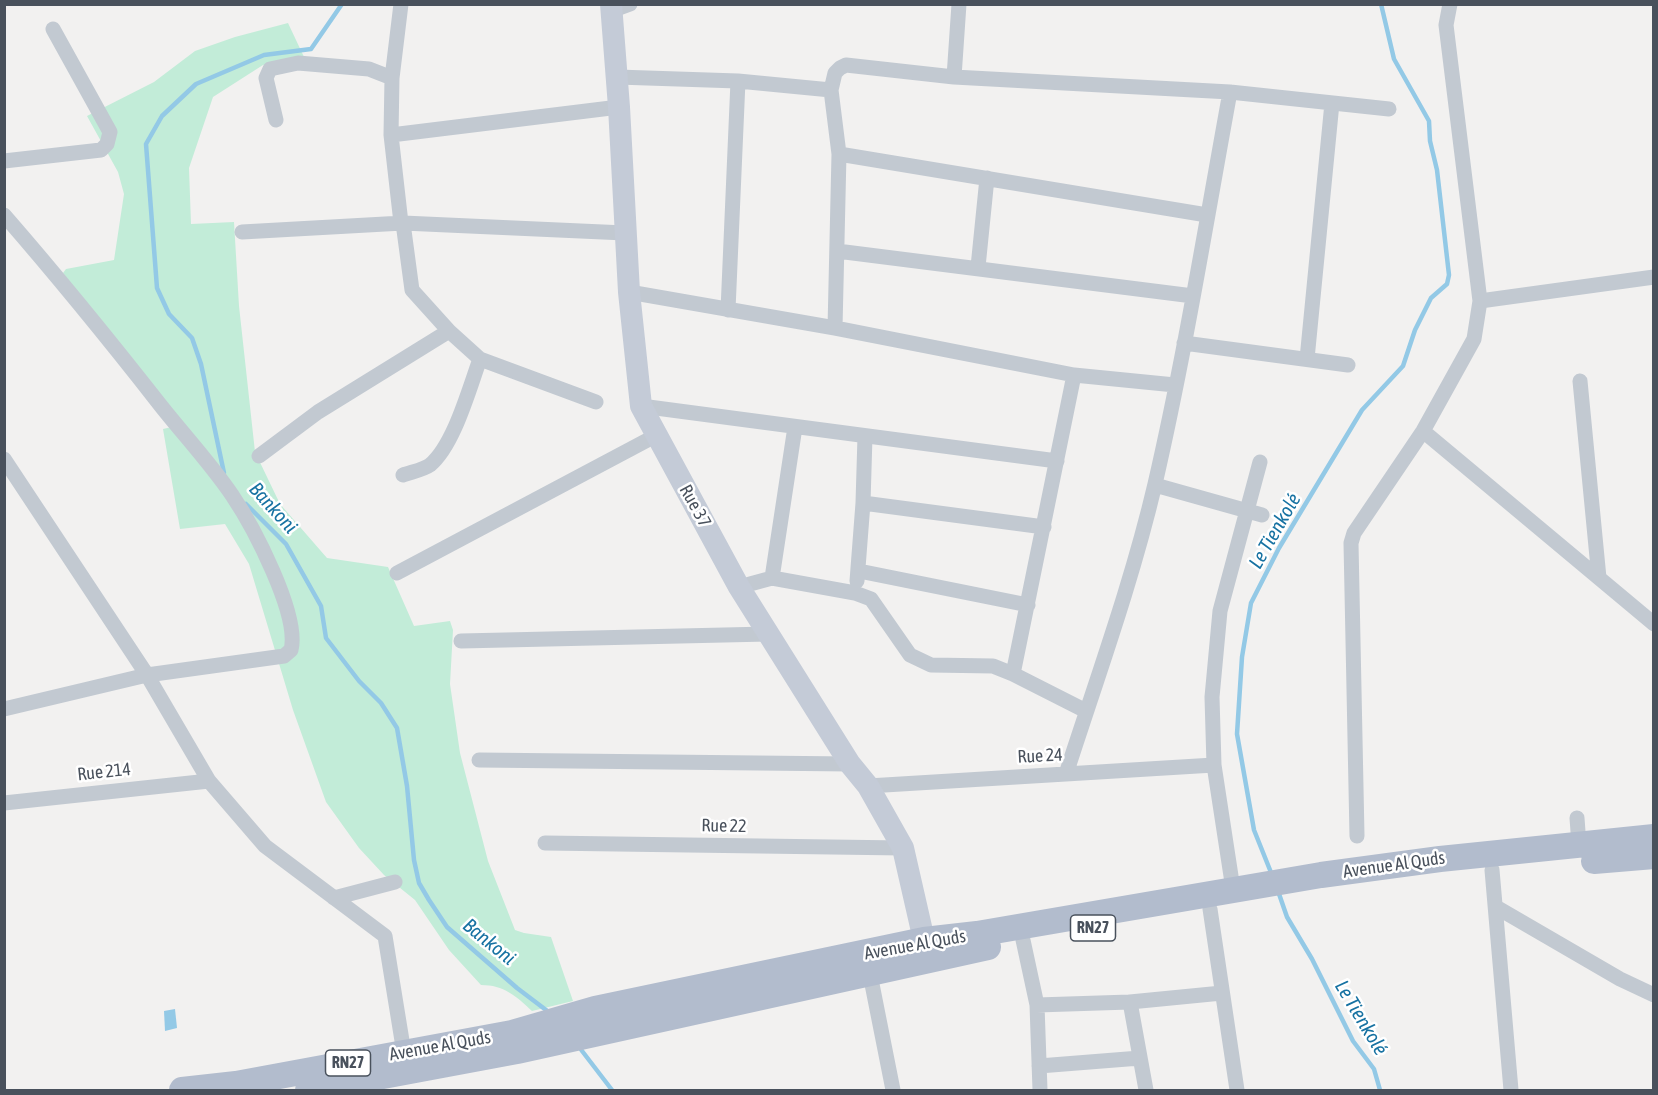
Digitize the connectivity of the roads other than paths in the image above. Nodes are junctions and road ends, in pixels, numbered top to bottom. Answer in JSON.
{"nodes":[{"id":1,"x":401,"y":4,"type":"edge"},
{"id":2,"x":958,"y":4,"type":"edge"},
{"id":3,"x":1450,"y":4,"type":"edge"},
{"id":4,"x":617,"y":7,"type":"edge"},
{"id":5,"x":53,"y":29,"type":"dead end"},
{"id":6,"x":954,"y":77,"type":"junction"},
{"id":7,"x":392,"y":78,"type":"junction"},
{"id":8,"x":617,"y":78,"type":"junction"},
{"id":9,"x":738,"y":81,"type":"junction"},
{"id":10,"x":831,"y":90,"type":"junction"},
{"id":11,"x":1230,"y":92,"type":"junction"},
{"id":12,"x":1332,"y":103,"type":"junction"},
{"id":13,"x":619,"y":106,"type":"junction"},
{"id":14,"x":1389,"y":109,"type":"dead end"},
{"id":15,"x":276,"y":120,"type":"dead end"},
{"id":16,"x":391,"y":135,"type":"junction"},
{"id":17,"x":839,"y":154,"type":"junction"},
{"id":18,"x":4,"y":161,"type":"edge"},
{"id":19,"x":987,"y":178,"type":"junction"},
{"id":20,"x":4,"y":215,"type":"edge"},
{"id":21,"x":1207,"y":215,"type":"junction"},
{"id":22,"x":402,"y":223,"type":"junction"},
{"id":23,"x":242,"y":232,"type":"dead end"},
{"id":24,"x":625,"y":233,"type":"junction"},
{"id":25,"x":837,"y":251,"type":"junction"},
{"id":26,"x":978,"y":267,"type":"junction"},
{"id":27,"x":1653,"y":277,"type":"edge"},
{"id":28,"x":629,"y":292,"type":"junction"},
{"id":29,"x":1193,"y":296,"type":"junction"},
{"id":30,"x":1480,"y":301,"type":"junction"},
{"id":31,"x":728,"y":310,"type":"junction"},
{"id":32,"x":835,"y":328,"type":"junction"},
{"id":33,"x":449,"y":331,"type":"junction"},
{"id":34,"x":1184,"y":343,"type":"junction"},
{"id":35,"x":480,"y":359,"type":"junction"},
{"id":36,"x":1307,"y":360,"type":"junction"},
{"id":37,"x":1348,"y":365,"type":"dead end"},
{"id":38,"x":1074,"y":375,"type":"junction"},
{"id":39,"x":1580,"y":381,"type":"dead end"},
{"id":40,"x":1175,"y":385,"type":"junction"},
{"id":41,"x":596,"y":402,"type":"dead end"},
{"id":42,"x":641,"y":406,"type":"junction"},
{"id":43,"x":795,"y":427,"type":"junction"},
{"id":44,"x":1423,"y":431,"type":"junction"},
{"id":45,"x":657,"y":435,"type":"junction"},
{"id":46,"x":865,"y":436,"type":"junction"},
{"id":47,"x":259,"y":456,"type":"dead end"},
{"id":48,"x":4,"y":459,"type":"edge"},
{"id":49,"x":1057,"y":461,"type":"junction"},
{"id":50,"x":1260,"y":462,"type":"dead end"},
{"id":51,"x":404,"y":476,"type":"dead end"},
{"id":52,"x":1155,"y":485,"type":"junction"},
{"id":53,"x":863,"y":503,"type":"junction"},
{"id":54,"x":1246,"y":511,"type":"junction"},
{"id":55,"x":1263,"y":515,"type":"dead end"},
{"id":56,"x":1044,"y":527,"type":"junction"},
{"id":57,"x":859,"y":571,"type":"junction"},
{"id":58,"x":397,"y":573,"type":"dead end"},
{"id":59,"x":772,"y":578,"type":"junction"},
{"id":60,"x":1599,"y":578,"type":"junction"},
{"id":61,"x":739,"y":587,"type":"junction"},
{"id":62,"x":855,"y":593,"type":"junction"},
{"id":63,"x":1028,"y":605,"type":"junction"},
{"id":64,"x":1653,"y":624,"type":"edge"},
{"id":65,"x":768,"y":634,"type":"junction"},
{"id":66,"x":461,"y":641,"type":"dead end"},
{"id":67,"x":1013,"y":674,"type":"junction"},
{"id":68,"x":147,"y":675,"type":"junction"},
{"id":69,"x":4,"y":709,"type":"edge"},
{"id":70,"x":1086,"y":711,"type":"junction"},
{"id":71,"x":479,"y":760,"type":"dead end"},
{"id":72,"x":850,"y":764,"type":"junction"},
{"id":73,"x":1214,"y":765,"type":"junction"},
{"id":74,"x":1066,"y":774,"type":"junction"},
{"id":75,"x":209,"y":781,"type":"junction"},
{"id":76,"x":868,"y":786,"type":"junction"},
{"id":77,"x":4,"y":803,"type":"edge"},
{"id":78,"x":1577,"y":818,"type":"dead end"},
{"id":79,"x":1357,"y":836,"type":"dead end"},
{"id":80,"x":1653,"y":837,"type":"edge"},
{"id":81,"x":545,"y":843,"type":"dead end"},
{"id":82,"x":1579,"y":845,"type":"junction"},
{"id":83,"x":903,"y":848,"type":"junction"},
{"id":84,"x":1653,"y":856,"type":"edge"},
{"id":85,"x":1492,"y":870,"type":"junction"},
{"id":86,"x":396,"y":882,"type":"dead end"},
{"id":87,"x":1323,"y":883,"type":"junction"},
{"id":88,"x":1250,"y":892,"type":"junction"},
{"id":89,"x":334,"y":898,"type":"junction"},
{"id":90,"x":1496,"y":907,"type":"junction"},
{"id":91,"x":1210,"y":909,"type":"junction"},
{"id":92,"x":1023,"y":939,"type":"junction"},
{"id":93,"x":924,"y":951,"type":"junction"},
{"id":94,"x":870,"y":974,"type":"junction"},
{"id":95,"x":1222,"y":993,"type":"junction"},
{"id":96,"x":1653,"y":995,"type":"edge"},
{"id":97,"x":1130,"y":1002,"type":"junction"},
{"id":98,"x":1037,"y":1005,"type":"junction"},
{"id":99,"x":515,"y":1042,"type":"junction"},
{"id":100,"x":404,"y":1053,"type":"junction"},
{"id":101,"x":1140,"y":1058,"type":"junction"},
{"id":102,"x":1039,"y":1066,"type":"junction"},
{"id":103,"x":182,"y":1090,"type":"edge"},
{"id":104,"x":308,"y":1090,"type":"edge"},
{"id":105,"x":893,"y":1090,"type":"edge"},
{"id":106,"x":1040,"y":1090,"type":"edge"},
{"id":107,"x":1146,"y":1090,"type":"edge"},
{"id":108,"x":1237,"y":1090,"type":"edge"},
{"id":109,"x":1511,"y":1090,"type":"edge"}],
"edges":[{"from":1,"to":7,"type":"street"},
{"from":2,"to":6,"type":"street"},
{"from":3,"to":30,"type":"street"},
{"from":4,"to":8,"type":"main road","name":"Rue 37"},
{"from":5,"to":18,"type":"street"},
{"from":6,"to":10,"type":"street"},
{"from":6,"to":11,"type":"street"},
{"from":7,"to":15,"type":"street"},
{"from":7,"to":16,"type":"street"},
{"from":8,"to":9,"type":"street"},
{"from":8,"to":13,"type":"main road","name":"Rue 37"},
{"from":9,"to":10,"type":"street"},
{"from":9,"to":31,"type":"street"},
{"from":10,"to":17,"type":"street"},
{"from":11,"to":12,"type":"street"},
{"from":11,"to":21,"type":"street"},
{"from":12,"to":14,"type":"street"},
{"from":12,"to":36,"type":"street"},
{"from":13,"to":16,"type":"street"},
{"from":13,"to":24,"type":"main road","name":"Rue 37"},
{"from":16,"to":22,"type":"street"},
{"from":17,"to":19,"type":"street"},
{"from":17,"to":25,"type":"street"},
{"from":19,"to":21,"type":"street"},
{"from":19,"to":26,"type":"street"},
{"from":20,"to":68,"type":"street"},
{"from":21,"to":29,"type":"street"},
{"from":22,"to":23,"type":"street"},
{"from":22,"to":24,"type":"street"},
{"from":22,"to":33,"type":"street"},
{"from":24,"to":28,"type":"main road","name":"Rue 37"},
{"from":25,"to":26,"type":"street"},
{"from":25,"to":32,"type":"street"},
{"from":26,"to":29,"type":"street"},
{"from":27,"to":30,"type":"street"},
{"from":28,"to":31,"type":"street"},
{"from":28,"to":42,"type":"main road","name":"Rue 37"},
{"from":29,"to":34,"type":"street"},
{"from":30,"to":44,"type":"street"},
{"from":31,"to":32,"type":"street"},
{"from":32,"to":38,"type":"street"},
{"from":33,"to":35,"type":"street"},
{"from":33,"to":47,"type":"street"},
{"from":34,"to":36,"type":"street"},
{"from":34,"to":40,"type":"street"},
{"from":35,"to":41,"type":"street"},
{"from":35,"to":51,"type":"street"},
{"from":36,"to":37,"type":"street"},
{"from":38,"to":40,"type":"street"},
{"from":38,"to":49,"type":"street"},
{"from":39,"to":60,"type":"street"},
{"from":40,"to":52,"type":"street"},
{"from":42,"to":43,"type":"street"},
{"from":42,"to":45,"type":"main road","name":"Rue 37"},
{"from":43,"to":46,"type":"street"},
{"from":43,"to":59,"type":"street"},
{"from":44,"to":60,"type":"street"},
{"from":44,"to":79,"type":"street"},
{"from":45,"to":58,"type":"street"},
{"from":45,"to":61,"type":"main road","name":"Rue 37"},
{"from":46,"to":49,"type":"street"},
{"from":46,"to":53,"type":"street"},
{"from":48,"to":68,"type":"street"},
{"from":49,"to":56,"type":"street"},
{"from":50,"to":54,"type":"street"},
{"from":52,"to":54,"type":"street"},
{"from":52,"to":70,"type":"street"},
{"from":53,"to":56,"type":"street"},
{"from":53,"to":57,"type":"street"},
{"from":54,"to":55,"type":"street"},
{"from":54,"to":73,"type":"street"},
{"from":56,"to":63,"type":"street"},
{"from":57,"to":62,"type":"street"},
{"from":57,"to":63,"type":"street"},
{"from":59,"to":61,"type":"street"},
{"from":59,"to":62,"type":"street"},
{"from":60,"to":64,"type":"street"},
{"from":61,"to":65,"type":"main road","name":"Rue 37"},
{"from":62,"to":67,"type":"street"},
{"from":63,"to":67,"type":"street"},
{"from":65,"to":66,"type":"street"},
{"from":65,"to":72,"type":"main road","name":"Rue 37"},
{"from":67,"to":70,"type":"street"},
{"from":68,"to":69,"type":"street"},
{"from":68,"to":75,"type":"street"},
{"from":70,"to":74,"type":"street"},
{"from":71,"to":72,"type":"street"},
{"from":72,"to":76,"type":"main road","name":"Rue 37"},
{"from":73,"to":74,"type":"street","name":"Rue 24"},
{"from":73,"to":88,"type":"street"},
{"from":74,"to":76,"type":"street","name":"Rue 24"},
{"from":75,"to":77,"type":"street","name":"Rue 214"},
{"from":75,"to":89,"type":"street"},
{"from":76,"to":83,"type":"main road","name":"Rue 37"},
{"from":78,"to":82,"type":"street"},
{"from":80,"to":82,"type":"main road","name":"Avenue Al Quds","number":"RN27"},
{"from":81,"to":83,"type":"street","name":"Rue 22"},
{"from":82,"to":87,"type":"main road","name":"Avenue Al Quds","number":"RN27"},
{"from":83,"to":93,"type":"main road","name":"Rue 37"},
{"from":84,"to":85,"type":"main road","name":"Avenue Al Quds","number":"RN27"},
{"from":85,"to":87,"type":"main road","name":"Avenue Al Quds","number":"RN27"},
{"from":85,"to":90,"type":"street"},
{"from":86,"to":89,"type":"street"},
{"from":87,"to":88,"type":"main road","name":"Avenue Al Quds","number":"RN27"},
{"from":88,"to":91,"type":"main road","name":"Avenue Al Quds","number":"RN27"},
{"from":88,"to":93,"type":"main road","name":"Avenue Al Quds","number":"RN27"},
{"from":89,"to":100,"type":"street"},
{"from":90,"to":96,"type":"street"},
{"from":90,"to":109,"type":"street"},
{"from":91,"to":92,"type":"main road","name":"Avenue Al Quds","number":"RN27"},
{"from":91,"to":95,"type":"street"},
{"from":92,"to":93,"type":"main road","name":"Avenue Al Quds","number":"RN27"},
{"from":92,"to":98,"type":"street"},
{"from":93,"to":94,"type":"main road","name":"Avenue Al Quds","number":"RN27"},
{"from":93,"to":99,"type":"main road","name":"Avenue Al Quds","number":"RN27"},
{"from":94,"to":99,"type":"main road","name":"Avenue Al Quds","number":"RN27"},
{"from":94,"to":105,"type":"street"},
{"from":95,"to":97,"type":"street"},
{"from":95,"to":108,"type":"street"},
{"from":97,"to":98,"type":"street"},
{"from":97,"to":101,"type":"street"},
{"from":98,"to":102,"type":"street"},
{"from":99,"to":100,"type":"main road","name":"Avenue Al Quds","number":"RN27"},
{"from":99,"to":104,"type":"main road","name":"Avenue Al Quds","number":"RN27"},
{"from":100,"to":103,"type":"main road","name":"Avenue Al Quds","number":"RN27"},
{"from":101,"to":102,"type":"street"},
{"from":101,"to":107,"type":"street"},
{"from":102,"to":106,"type":"street"}]}
